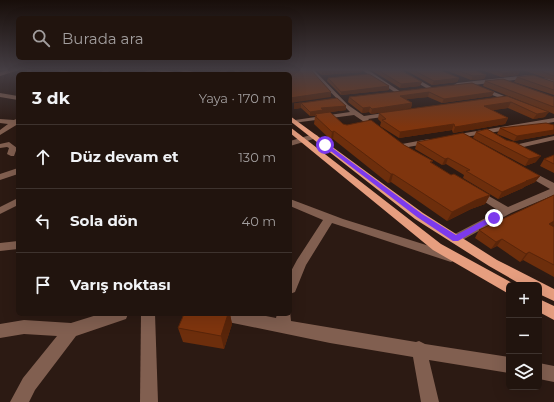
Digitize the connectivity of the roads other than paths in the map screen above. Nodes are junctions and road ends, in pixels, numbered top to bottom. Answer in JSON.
{"nodes":[{"id":1,"x":331,"y":89,"type":"edge"},
{"id":2,"x":395,"y":89,"type":"edge"},
{"id":3,"x":425,"y":89,"type":"edge"},
{"id":4,"x":480,"y":89,"type":"edge"},
{"id":5,"x":417,"y":90,"type":"edge"},
{"id":6,"x":391,"y":93,"type":"edge"},
{"id":7,"x":0,"y":95,"type":"edge"},
{"id":8,"x":16,"y":98,"type":"edge"},
{"id":9,"x":505,"y":98,"type":"junction"},
{"id":10,"x":490,"y":100,"type":"edge"},
{"id":11,"x":522,"y":105,"type":"edge"},
{"id":12,"x":400,"y":113,"type":"edge"},
{"id":13,"x":548,"y":114,"type":"edge"},
{"id":14,"x":359,"y":116,"type":"junction"},
{"id":15,"x":554,"y":117,"type":"edge"},
{"id":16,"x":554,"y":120,"type":"edge"},
{"id":17,"x":0,"y":121,"type":"edge"},
{"id":18,"x":16,"y":121,"type":"edge"},
{"id":19,"x":16,"y":122,"type":"edge"},
{"id":20,"x":539,"y":122,"type":"junction"},
{"id":21,"x":292,"y":123,"type":"edge"},
{"id":22,"x":554,"y":129,"type":"edge"},
{"id":23,"x":485,"y":132,"type":"junction"},
{"id":24,"x":0,"y":133,"type":"edge"},
{"id":25,"x":384,"y":134,"type":"edge"},
{"id":26,"x":314,"y":136,"type":"junction"},
{"id":27,"x":462,"y":136,"type":"junction"},
{"id":28,"x":554,"y":138,"type":"edge"},
{"id":29,"x":303,"y":140,"type":"junction"},
{"id":30,"x":292,"y":143,"type":"edge"},
{"id":31,"x":475,"y":143,"type":"edge"},
{"id":32,"x":0,"y":146,"type":"edge"},
{"id":33,"x":10,"y":154,"type":"dead end"},
{"id":34,"x":413,"y":154,"type":"edge"},
{"id":35,"x":521,"y":169,"type":"edge"},
{"id":36,"x":16,"y":172,"type":"edge"},
{"id":37,"x":0,"y":177,"type":"edge"},
{"id":38,"x":554,"y":187,"type":"edge"},
{"id":39,"x":469,"y":188,"type":"edge"},
{"id":40,"x":554,"y":191,"type":"edge"},
{"id":41,"x":16,"y":202,"type":"edge"},
{"id":42,"x":292,"y":203,"type":"edge"},
{"id":43,"x":0,"y":211,"type":"edge"},
{"id":44,"x":507,"y":211,"type":"junction"},
{"id":45,"x":330,"y":218,"type":"junction"},
{"id":46,"x":455,"y":239,"type":"junction"},
{"id":47,"x":16,"y":245,"type":"edge"},
{"id":48,"x":0,"y":247,"type":"edge"},
{"id":49,"x":457,"y":259,"type":"junction"},
{"id":50,"x":528,"y":282,"type":"edge"},
{"id":51,"x":292,"y":283,"type":"edge"},
{"id":52,"x":506,"y":286,"type":"edge"},
{"id":53,"x":542,"y":289,"type":"edge"},
{"id":54,"x":554,"y":295,"type":"edge"},
{"id":55,"x":542,"y":307,"type":"edge"},
{"id":56,"x":554,"y":313,"type":"edge"},
{"id":57,"x":115,"y":316,"type":"edge"},
{"id":58,"x":148,"y":316,"type":"edge"},
{"id":59,"x":243,"y":316,"type":"edge"},
{"id":60,"x":284,"y":320,"type":"edge"},
{"id":61,"x":70,"y":330,"type":"junction"},
{"id":62,"x":0,"y":331,"type":"edge"},
{"id":63,"x":419,"y":350,"type":"junction"},
{"id":64,"x":506,"y":365,"type":"edge"},
{"id":65,"x":542,"y":372,"type":"edge"},
{"id":66,"x":554,"y":374,"type":"edge"},
{"id":67,"x":20,"y":402,"type":"edge"},
{"id":68,"x":149,"y":402,"type":"edge"},
{"id":69,"x":430,"y":402,"type":"edge"}],
"edges":[{"from":1,"to":14,"type":"street"},
{"from":2,"to":6,"type":"street"},
{"from":3,"to":5,"type":"street"},
{"from":4,"to":9,"type":"street"},
{"from":7,"to":8,"type":"street"},
{"from":9,"to":10,"type":"street"},
{"from":9,"to":11,"type":"street"},
{"from":12,"to":14,"type":"street"},
{"from":13,"to":15,"type":"street"},
{"from":14,"to":21,"type":"street"},
{"from":14,"to":25,"type":"street"},
{"from":16,"to":20,"type":"street"},
{"from":17,"to":18,"type":"street"},
{"from":19,"to":24,"type":"street"},
{"from":20,"to":22,"type":"street"},
{"from":20,"to":23,"type":"street"},
{"from":21,"to":26,"type":"main road"},
{"from":21,"to":29,"type":"main road"},
{"from":23,"to":27,"type":"street"},
{"from":23,"to":28,"type":"street"},
{"from":26,"to":29,"type":"street"},
{"from":26,"to":46,"type":"main road"},
{"from":27,"to":31,"type":"street"},
{"from":27,"to":34,"type":"street"},
{"from":29,"to":30,"type":"street"},
{"from":29,"to":49,"type":"main road"},
{"from":32,"to":33,"type":"street"},
{"from":35,"to":38,"type":"street"},
{"from":36,"to":37,"type":"street"},
{"from":39,"to":44,"type":"street"},
{"from":40,"to":44,"type":"street"},
{"from":41,"to":43,"type":"street"},
{"from":42,"to":45,"type":"street"},
{"from":44,"to":46,"type":"street"},
{"from":45,"to":49,"type":"street"},
{"from":45,"to":51,"type":"street"},
{"from":46,"to":50,"type":"main road"},
{"from":47,"to":48,"type":"street"},
{"from":49,"to":52,"type":"main road"},
{"from":53,"to":54,"type":"main road"},
{"from":55,"to":56,"type":"main road"},
{"from":57,"to":61,"type":"street"},
{"from":58,"to":68,"type":"street"},
{"from":59,"to":60,"type":"street"},
{"from":60,"to":63,"type":"street"},
{"from":61,"to":62,"type":"street"},
{"from":61,"to":67,"type":"street"},
{"from":63,"to":64,"type":"street"},
{"from":63,"to":69,"type":"street"},
{"from":65,"to":66,"type":"street"}]}
